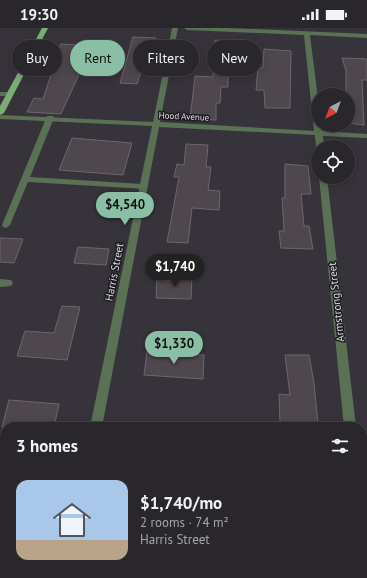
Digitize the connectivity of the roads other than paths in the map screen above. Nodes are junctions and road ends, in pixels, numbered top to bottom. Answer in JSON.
{"nodes":[{"id":1,"x":44,"y":28,"type":"edge"},
{"id":2,"x":175,"y":28,"type":"edge"},
{"id":3,"x":187,"y":28,"type":"edge"},
{"id":4,"x":307,"y":33,"type":"junction"},
{"id":5,"x":367,"y":36,"type":"edge"},
{"id":6,"x":0,"y":94,"type":"edge"},
{"id":7,"x":10,"y":94,"type":"junction"},
{"id":8,"x":0,"y":113,"type":"edge"},
{"id":9,"x":0,"y":117,"type":"edge"},
{"id":10,"x":50,"y":118,"type":"junction"},
{"id":11,"x":156,"y":125,"type":"junction"},
{"id":12,"x":318,"y":133,"type":"junction"},
{"id":13,"x":367,"y":136,"type":"edge"},
{"id":14,"x":319,"y":140,"type":"edge"},
{"id":15,"x":25,"y":179,"type":"junction"},
{"id":16,"x":324,"y":184,"type":"edge"},
{"id":17,"x":143,"y":188,"type":"junction"},
{"id":18,"x":6,"y":225,"type":"dead end"},
{"id":19,"x":97,"y":422,"type":"edge"},
{"id":20,"x":349,"y":422,"type":"edge"}],
"edges":[{"from":1,"to":7,"type":"main road"},
{"from":2,"to":11,"type":"street","name":"Harris Street"},
{"from":3,"to":4,"type":"street"},
{"from":4,"to":5,"type":"street"},
{"from":4,"to":12,"type":"street"},
{"from":6,"to":7,"type":"street"},
{"from":7,"to":8,"type":"main road"},
{"from":9,"to":10,"type":"street","name":"Hood Avenue"},
{"from":10,"to":11,"type":"street","name":"Hood Avenue"},
{"from":10,"to":15,"type":"street"},
{"from":11,"to":12,"type":"street","name":"Hood Avenue"},
{"from":11,"to":17,"type":"street","name":"Harris Street"},
{"from":12,"to":13,"type":"street","name":"Hood Avenue"},
{"from":12,"to":14,"type":"street"},
{"from":15,"to":17,"type":"street"},
{"from":15,"to":18,"type":"street"},
{"from":16,"to":20,"type":"street","name":"Armstrong Street"},
{"from":17,"to":19,"type":"street","name":"Harris Street"}]}
